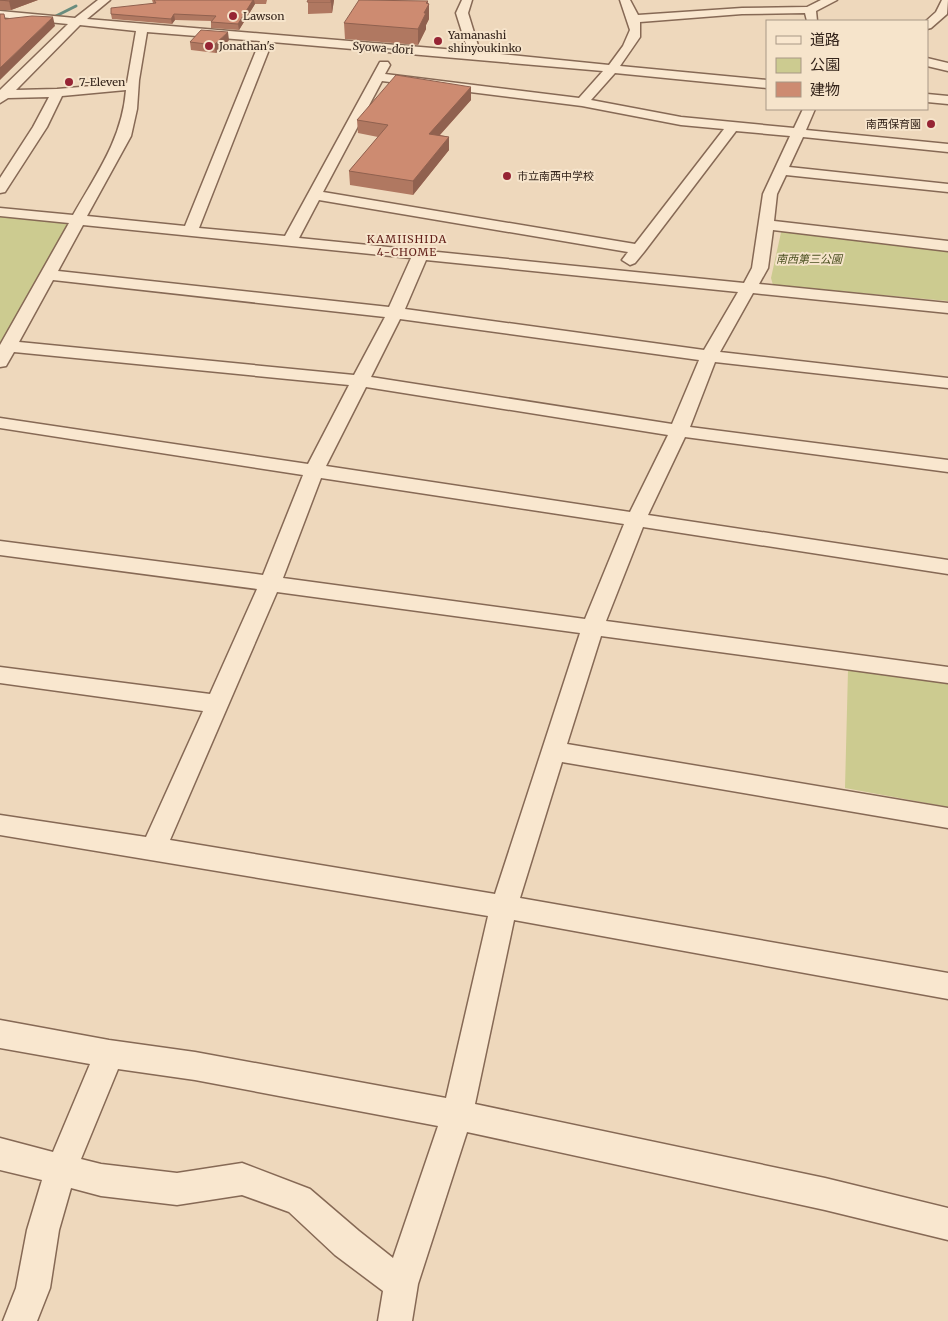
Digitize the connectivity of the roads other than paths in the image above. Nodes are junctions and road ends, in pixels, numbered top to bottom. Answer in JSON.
{"nodes":[{"id":1,"x":105,"y":0,"type":"edge"},
{"id":2,"x":467,"y":0,"type":"edge"},
{"id":3,"x":626,"y":0,"type":"edge"},
{"id":4,"x":686,"y":0,"type":"edge"},
{"id":5,"x":832,"y":0,"type":"edge"},
{"id":6,"x":947,"y":0,"type":"edge"},
{"id":7,"x":810,"y":9,"type":"edge"},
{"id":8,"x":742,"y":11,"type":"junction"},
{"id":9,"x":695,"y":13,"type":"junction"},
{"id":10,"x":0,"y":14,"type":"edge"},
{"id":11,"x":633,"y":19,"type":"junction"},
{"id":12,"x":77,"y":22,"type":"junction"},
{"id":13,"x":766,"y":22,"type":"edge"},
{"id":14,"x":928,"y":25,"type":"edge"},
{"id":15,"x":142,"y":28,"type":"junction"},
{"id":16,"x":267,"y":39,"type":"junction"},
{"id":17,"x":393,"y":48,"type":"junction"},
{"id":18,"x":475,"y":55,"type":"junction"},
{"id":19,"x":928,"y":62,"type":"edge"},
{"id":20,"x":948,"y":67,"type":"edge"},
{"id":21,"x":612,"y":69,"type":"junction"},
{"id":22,"x":378,"y":77,"type":"junction"},
{"id":23,"x":766,"y":84,"type":"edge"},
{"id":24,"x":132,"y":86,"type":"junction"},
{"id":25,"x":56,"y":94,"type":"junction"},
{"id":26,"x":2,"y":96,"type":"edge"},
{"id":27,"x":928,"y":98,"type":"edge"},
{"id":28,"x":948,"y":100,"type":"edge"},
{"id":29,"x":582,"y":102,"type":"junction"},
{"id":30,"x":809,"y":110,"type":"edge"},
{"id":31,"x":733,"y":126,"type":"junction"},
{"id":32,"x":799,"y":132,"type":"junction"},
{"id":33,"x":948,"y":148,"type":"edge"},
{"id":34,"x":780,"y":170,"type":"junction"},
{"id":35,"x":948,"y":188,"type":"edge"},
{"id":36,"x":0,"y":189,"type":"edge"},
{"id":37,"x":313,"y":195,"type":"junction"},
{"id":38,"x":0,"y":212,"type":"edge"},
{"id":39,"x":79,"y":220,"type":"junction"},
{"id":40,"x":766,"y":226,"type":"junction"},
{"id":41,"x":191,"y":230,"type":"junction"},
{"id":42,"x":290,"y":240,"type":"junction"},
{"id":43,"x":948,"y":246,"type":"edge"},
{"id":44,"x":639,"y":249,"type":"junction"},
{"id":45,"x":421,"y":254,"type":"junction"},
{"id":46,"x":48,"y":275,"type":"junction"},
{"id":47,"x":619,"y":275,"type":"junction"},
{"id":48,"x":749,"y":288,"type":"junction"},
{"id":49,"x":948,"y":308,"type":"edge"},
{"id":50,"x":396,"y":313,"type":"junction"},
{"id":51,"x":4,"y":354,"type":"edge"},
{"id":52,"x":709,"y":356,"type":"junction"},
{"id":53,"x":360,"y":381,"type":"junction"},
{"id":54,"x":948,"y":383,"type":"edge"},
{"id":55,"x":0,"y":423,"type":"edge"},
{"id":56,"x":679,"y":432,"type":"junction"},
{"id":57,"x":948,"y":466,"type":"edge"},
{"id":58,"x":314,"y":470,"type":"junction"},
{"id":59,"x":636,"y":520,"type":"junction"},
{"id":60,"x":0,"y":548,"type":"edge"},
{"id":61,"x":948,"y":567,"type":"edge"},
{"id":62,"x":271,"y":582,"type":"junction"},
{"id":63,"x":592,"y":629,"type":"junction"},
{"id":64,"x":0,"y":675,"type":"edge"},
{"id":65,"x":948,"y":675,"type":"edge"},
{"id":66,"x":217,"y":704,"type":"junction"},
{"id":67,"x":553,"y":751,"type":"junction"},
{"id":68,"x":948,"y":818,"type":"edge"},
{"id":69,"x":0,"y":825,"type":"edge"},
{"id":70,"x":154,"y":848,"type":"junction"},
{"id":71,"x":504,"y":906,"type":"junction"},
{"id":72,"x":948,"y":986,"type":"edge"},
{"id":73,"x":0,"y":1034,"type":"edge"},
{"id":74,"x":109,"y":1054,"type":"junction"},
{"id":75,"x":457,"y":1115,"type":"junction"},
{"id":76,"x":0,"y":1154,"type":"edge"},
{"id":77,"x":61,"y":1170,"type":"junction"},
{"id":78,"x":948,"y":1224,"type":"edge"},
{"id":79,"x":401,"y":1284,"type":"junction"},
{"id":80,"x":20,"y":1321,"type":"edge"},
{"id":81,"x":395,"y":1321,"type":"edge"}],
"edges":[{"from":1,"to":12,"type":"street"},
{"from":2,"to":18,"type":"street"},
{"from":3,"to":11,"type":"street"},
{"from":4,"to":9,"type":"street"},
{"from":5,"to":7,"type":"street"},
{"from":6,"to":14,"type":"street"},
{"from":7,"to":8,"type":"street"},
{"from":8,"to":9,"type":"street"},
{"from":8,"to":13,"type":"street"},
{"from":9,"to":11,"type":"street"},
{"from":10,"to":12,"type":"street","name":"Syowa-dori"},
{"from":11,"to":21,"type":"street"},
{"from":12,"to":15,"type":"street","name":"Syowa-dori"},
{"from":12,"to":26,"type":"street"},
{"from":15,"to":16,"type":"street","name":"Syowa-dori"},
{"from":15,"to":24,"type":"street"},
{"from":16,"to":17,"type":"street","name":"Syowa-dori"},
{"from":16,"to":41,"type":"street"},
{"from":17,"to":18,"type":"street","name":"Syowa-dori"},
{"from":17,"to":22,"type":"street"},
{"from":18,"to":21,"type":"street","name":"Syowa-dori"},
{"from":19,"to":20,"type":"street"},
{"from":21,"to":23,"type":"street","name":"Syowa-dori"},
{"from":21,"to":29,"type":"street"},
{"from":22,"to":29,"type":"street"},
{"from":22,"to":37,"type":"street"},
{"from":24,"to":25,"type":"street"},
{"from":24,"to":39,"type":"street"},
{"from":25,"to":26,"type":"street"},
{"from":25,"to":36,"type":"street"},
{"from":27,"to":28,"type":"street"},
{"from":29,"to":31,"type":"street"},
{"from":30,"to":32,"type":"street"},
{"from":31,"to":32,"type":"street"},
{"from":31,"to":44,"type":"street"},
{"from":32,"to":33,"type":"street"},
{"from":32,"to":34,"type":"street"},
{"from":34,"to":35,"type":"street"},
{"from":34,"to":40,"type":"street"},
{"from":37,"to":42,"type":"street"},
{"from":37,"to":44,"type":"street"},
{"from":38,"to":39,"type":"street"},
{"from":39,"to":41,"type":"street"},
{"from":39,"to":46,"type":"street"},
{"from":40,"to":43,"type":"street"},
{"from":40,"to":48,"type":"street"},
{"from":41,"to":42,"type":"street"},
{"from":42,"to":45,"type":"street"},
{"from":44,"to":47,"type":"street"},
{"from":45,"to":47,"type":"street"},
{"from":45,"to":50,"type":"street"},
{"from":46,"to":50,"type":"street"},
{"from":46,"to":51,"type":"street"},
{"from":47,"to":48,"type":"street"},
{"from":48,"to":49,"type":"street"},
{"from":48,"to":52,"type":"street"},
{"from":50,"to":52,"type":"street"},
{"from":50,"to":53,"type":"street"},
{"from":51,"to":53,"type":"street"},
{"from":52,"to":54,"type":"street"},
{"from":52,"to":56,"type":"street"},
{"from":53,"to":56,"type":"street"},
{"from":53,"to":58,"type":"street"},
{"from":55,"to":58,"type":"street"},
{"from":56,"to":57,"type":"street"},
{"from":56,"to":59,"type":"street"},
{"from":58,"to":59,"type":"street"},
{"from":58,"to":62,"type":"street"},
{"from":59,"to":61,"type":"street"},
{"from":59,"to":63,"type":"street"},
{"from":60,"to":62,"type":"street"},
{"from":62,"to":63,"type":"street"},
{"from":62,"to":66,"type":"street"},
{"from":63,"to":65,"type":"street"},
{"from":63,"to":67,"type":"street"},
{"from":64,"to":66,"type":"street"},
{"from":66,"to":70,"type":"street"},
{"from":67,"to":68,"type":"street"},
{"from":67,"to":71,"type":"street"},
{"from":69,"to":70,"type":"street"},
{"from":70,"to":71,"type":"street"},
{"from":71,"to":72,"type":"street"},
{"from":71,"to":75,"type":"street"},
{"from":73,"to":74,"type":"street"},
{"from":74,"to":75,"type":"street"},
{"from":74,"to":77,"type":"street"},
{"from":75,"to":78,"type":"street"},
{"from":75,"to":79,"type":"street"},
{"from":76,"to":77,"type":"street"},
{"from":77,"to":79,"type":"street"},
{"from":77,"to":80,"type":"street"},
{"from":79,"to":81,"type":"street"}]}
